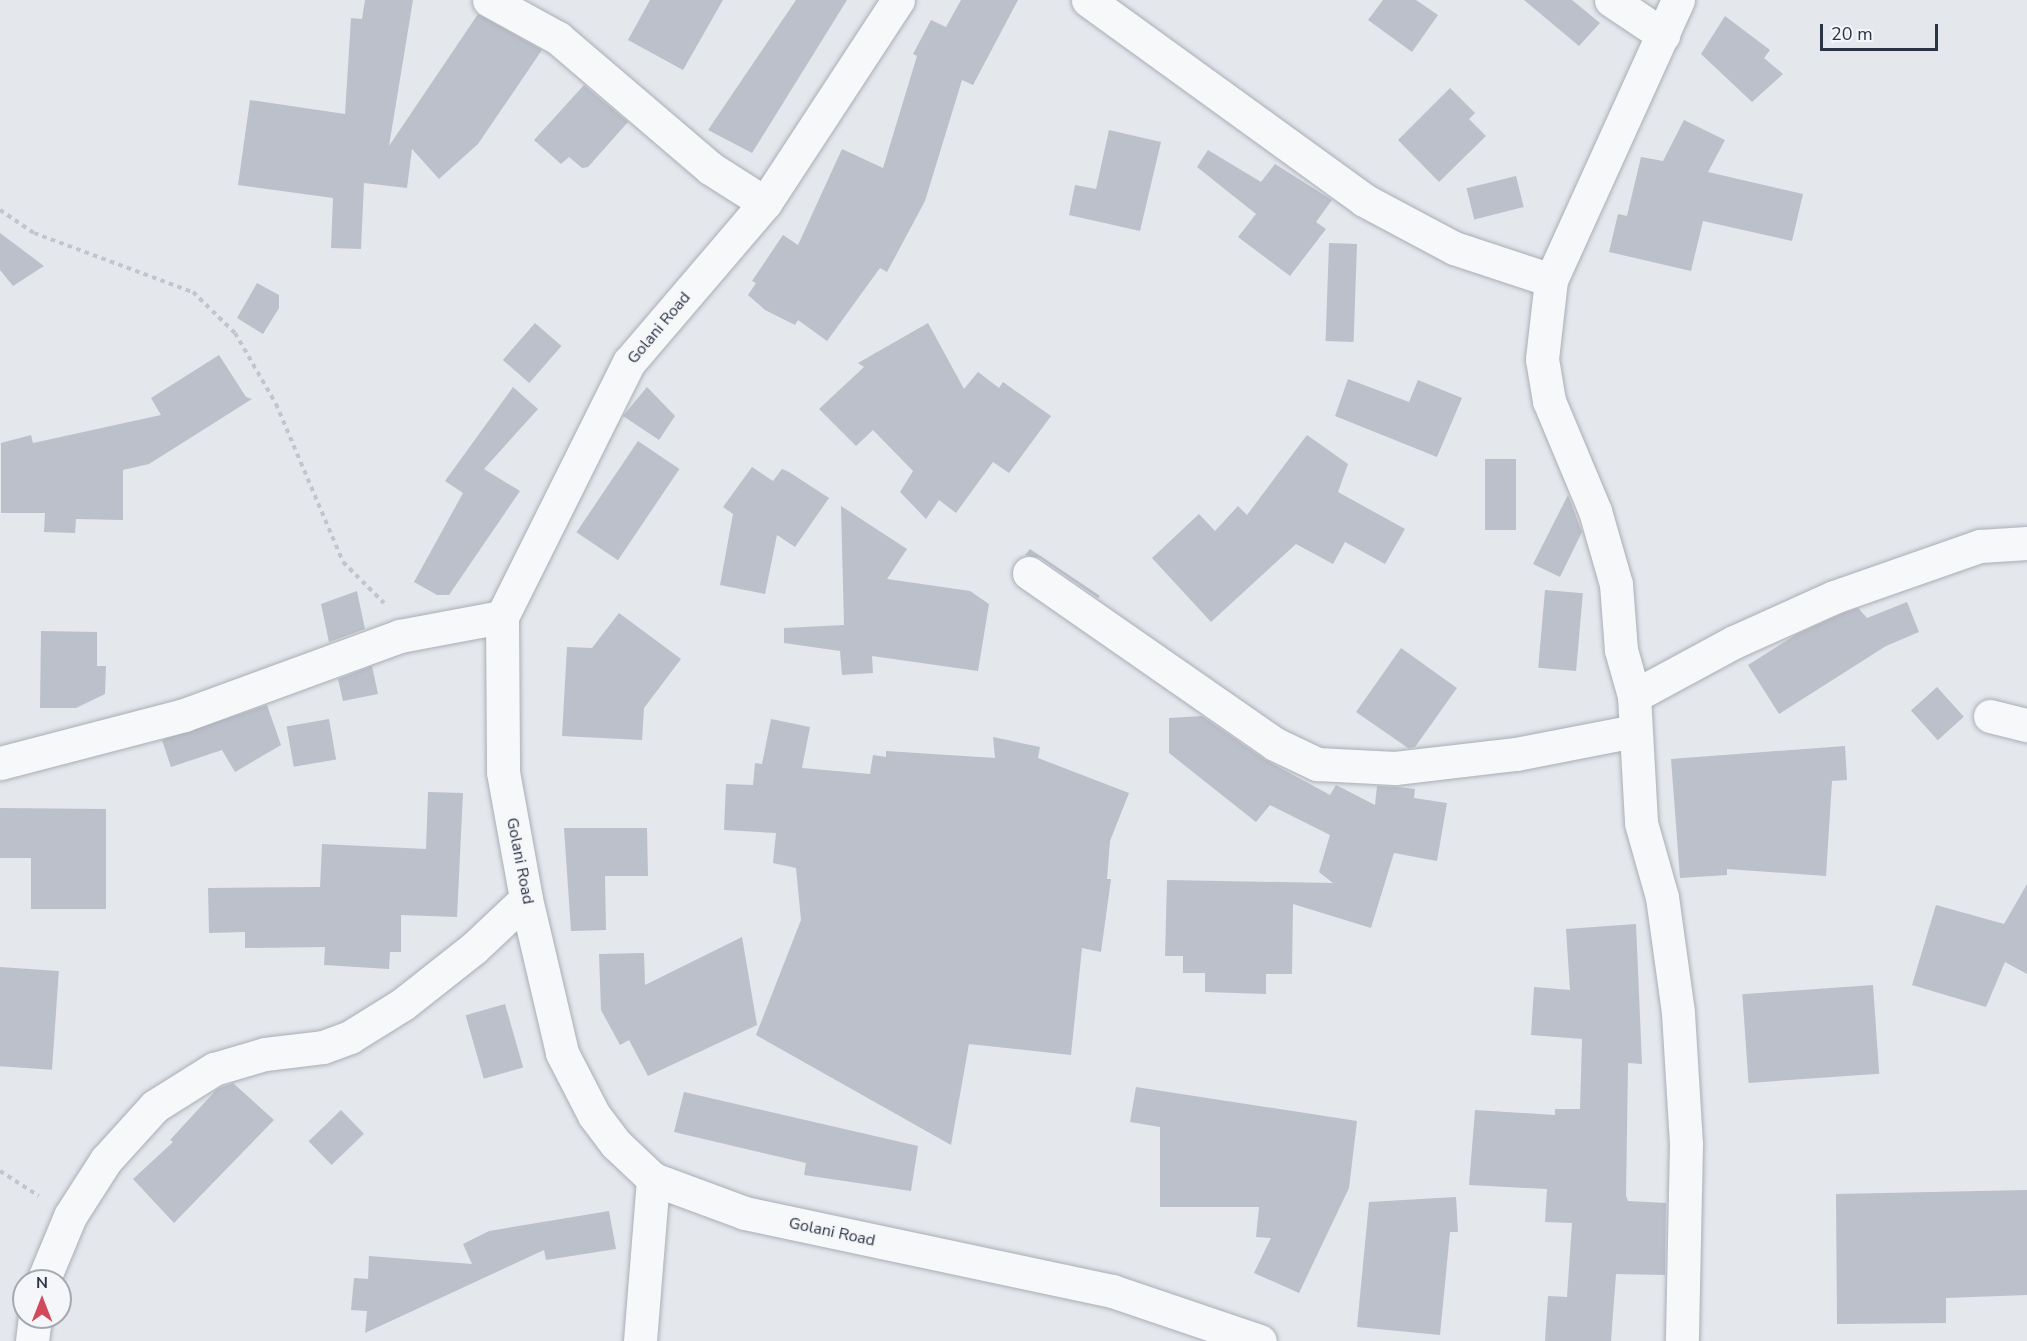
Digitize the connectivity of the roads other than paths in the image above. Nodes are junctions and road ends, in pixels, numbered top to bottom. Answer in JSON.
{"nodes":[{"id":1,"x":489,"y":0,"type":"edge"},
{"id":2,"x":898,"y":0,"type":"edge"},
{"id":3,"x":1088,"y":0,"type":"edge"},
{"id":4,"x":1611,"y":0,"type":"edge"},
{"id":5,"x":1678,"y":0,"type":"edge"},
{"id":6,"x":1664,"y":35,"type":"junction"},
{"id":7,"x":765,"y":203,"type":"junction"},
{"id":8,"x":1551,"y":280,"type":"junction"},
{"id":9,"x":2027,"y":543,"type":"edge"},
{"id":10,"x":1029,"y":573,"type":"dead end"},
{"id":11,"x":502,"y":616,"type":"junction"},
{"id":12,"x":1634,"y":696,"type":"junction"},
{"id":13,"x":1990,"y":716,"type":"dead end"},
{"id":14,"x":2027,"y":725,"type":"edge"},
{"id":15,"x":1634,"y":731,"type":"junction"},
{"id":16,"x":0,"y":763,"type":"edge"},
{"id":17,"x":526,"y":899,"type":"junction"},
{"id":18,"x":653,"y":1179,"type":"junction"},
{"id":19,"x":48,"y":1269,"type":"edge"},
{"id":20,"x":640,"y":1341,"type":"edge"},
{"id":21,"x":1260,"y":1341,"type":"edge"},
{"id":22,"x":1682,"y":1341,"type":"edge"}],
"edges":[{"from":1,"to":7,"type":"street"},
{"from":2,"to":7,"type":"street","name":"Golani Road"},
{"from":3,"to":8,"type":"street"},
{"from":4,"to":6,"type":"street"},
{"from":5,"to":6,"type":"street"},
{"from":6,"to":8,"type":"street"},
{"from":7,"to":11,"type":"street","name":"Golani Road"},
{"from":8,"to":12,"type":"street"},
{"from":9,"to":12,"type":"street"},
{"from":10,"to":15,"type":"street"},
{"from":11,"to":16,"type":"street"},
{"from":11,"to":17,"type":"street","name":"Golani Road"},
{"from":12,"to":15,"type":"street"},
{"from":13,"to":14,"type":"street"},
{"from":15,"to":22,"type":"street"},
{"from":17,"to":18,"type":"street","name":"Golani Road"},
{"from":17,"to":19,"type":"street"},
{"from":18,"to":20,"type":"street"},
{"from":18,"to":21,"type":"street","name":"Golani Road"}]}
